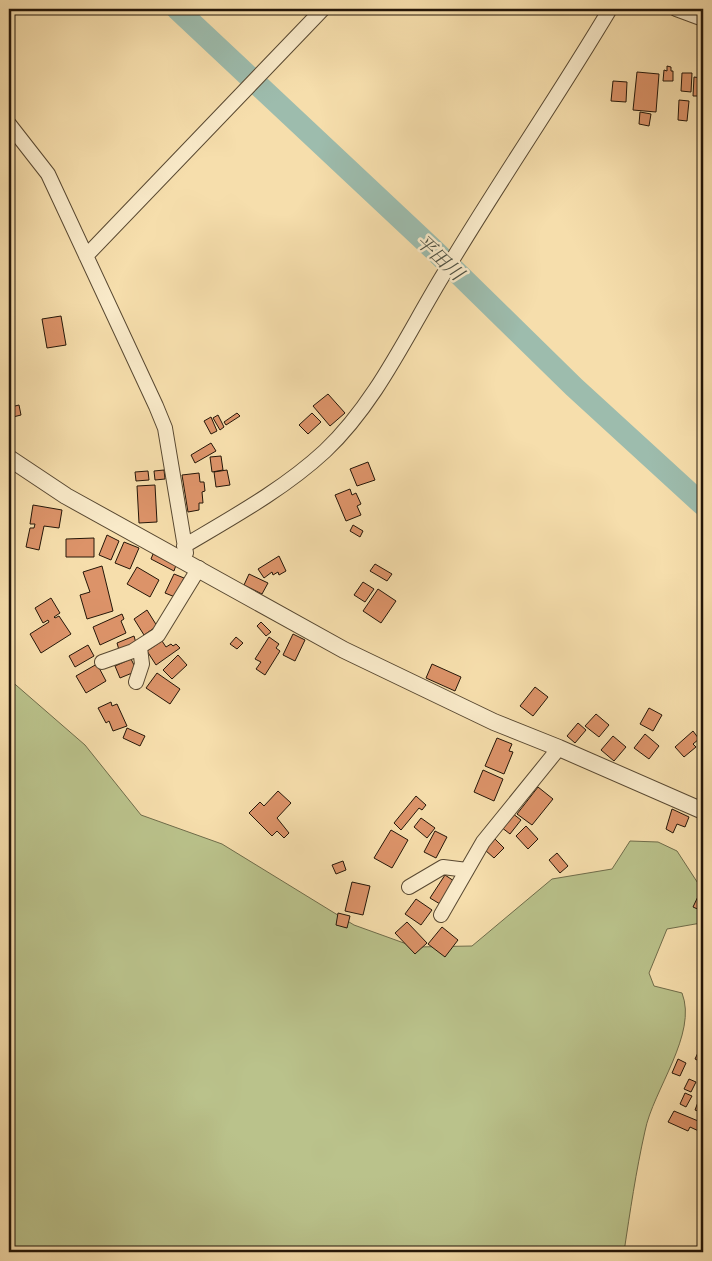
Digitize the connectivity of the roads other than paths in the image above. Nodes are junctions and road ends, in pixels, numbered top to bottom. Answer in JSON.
{"nodes":[{"id":1,"x":323,"y":9,"type":"edge"},
{"id":2,"x":610,"y":9,"type":"edge"},
{"id":3,"x":676,"y":9,"type":"edge"},
{"id":4,"x":703,"y":19,"type":"edge"},
{"id":5,"x":9,"y":124,"type":"edge"},
{"id":6,"x":86,"y":256,"type":"junction"},
{"id":7,"x":9,"y":458,"type":"edge"},
{"id":8,"x":184,"y":546,"type":"junction"},
{"id":9,"x":194,"y":566,"type":"junction"},
{"id":10,"x":140,"y":648,"type":"junction"},
{"id":11,"x":102,"y":662,"type":"dead end"},
{"id":12,"x":136,"y":682,"type":"dead end"},
{"id":13,"x":559,"y":748,"type":"junction"},
{"id":14,"x":703,"y":812,"type":"edge"},
{"id":15,"x":467,"y":870,"type":"junction"},
{"id":16,"x":409,"y":887,"type":"dead end"},
{"id":17,"x":441,"y":915,"type":"dead end"}],
"edges":[{"from":1,"to":6,"type":"street"},
{"from":2,"to":8,"type":"street"},
{"from":3,"to":4,"type":"street"},
{"from":5,"to":6,"type":"street"},
{"from":6,"to":8,"type":"street"},
{"from":7,"to":9,"type":"street"},
{"from":8,"to":9,"type":"street"},
{"from":9,"to":10,"type":"street"},
{"from":9,"to":13,"type":"street"},
{"from":10,"to":11,"type":"street"},
{"from":10,"to":12,"type":"street"},
{"from":13,"to":14,"type":"street"},
{"from":13,"to":15,"type":"street"},
{"from":15,"to":16,"type":"street"},
{"from":15,"to":17,"type":"street"}]}
